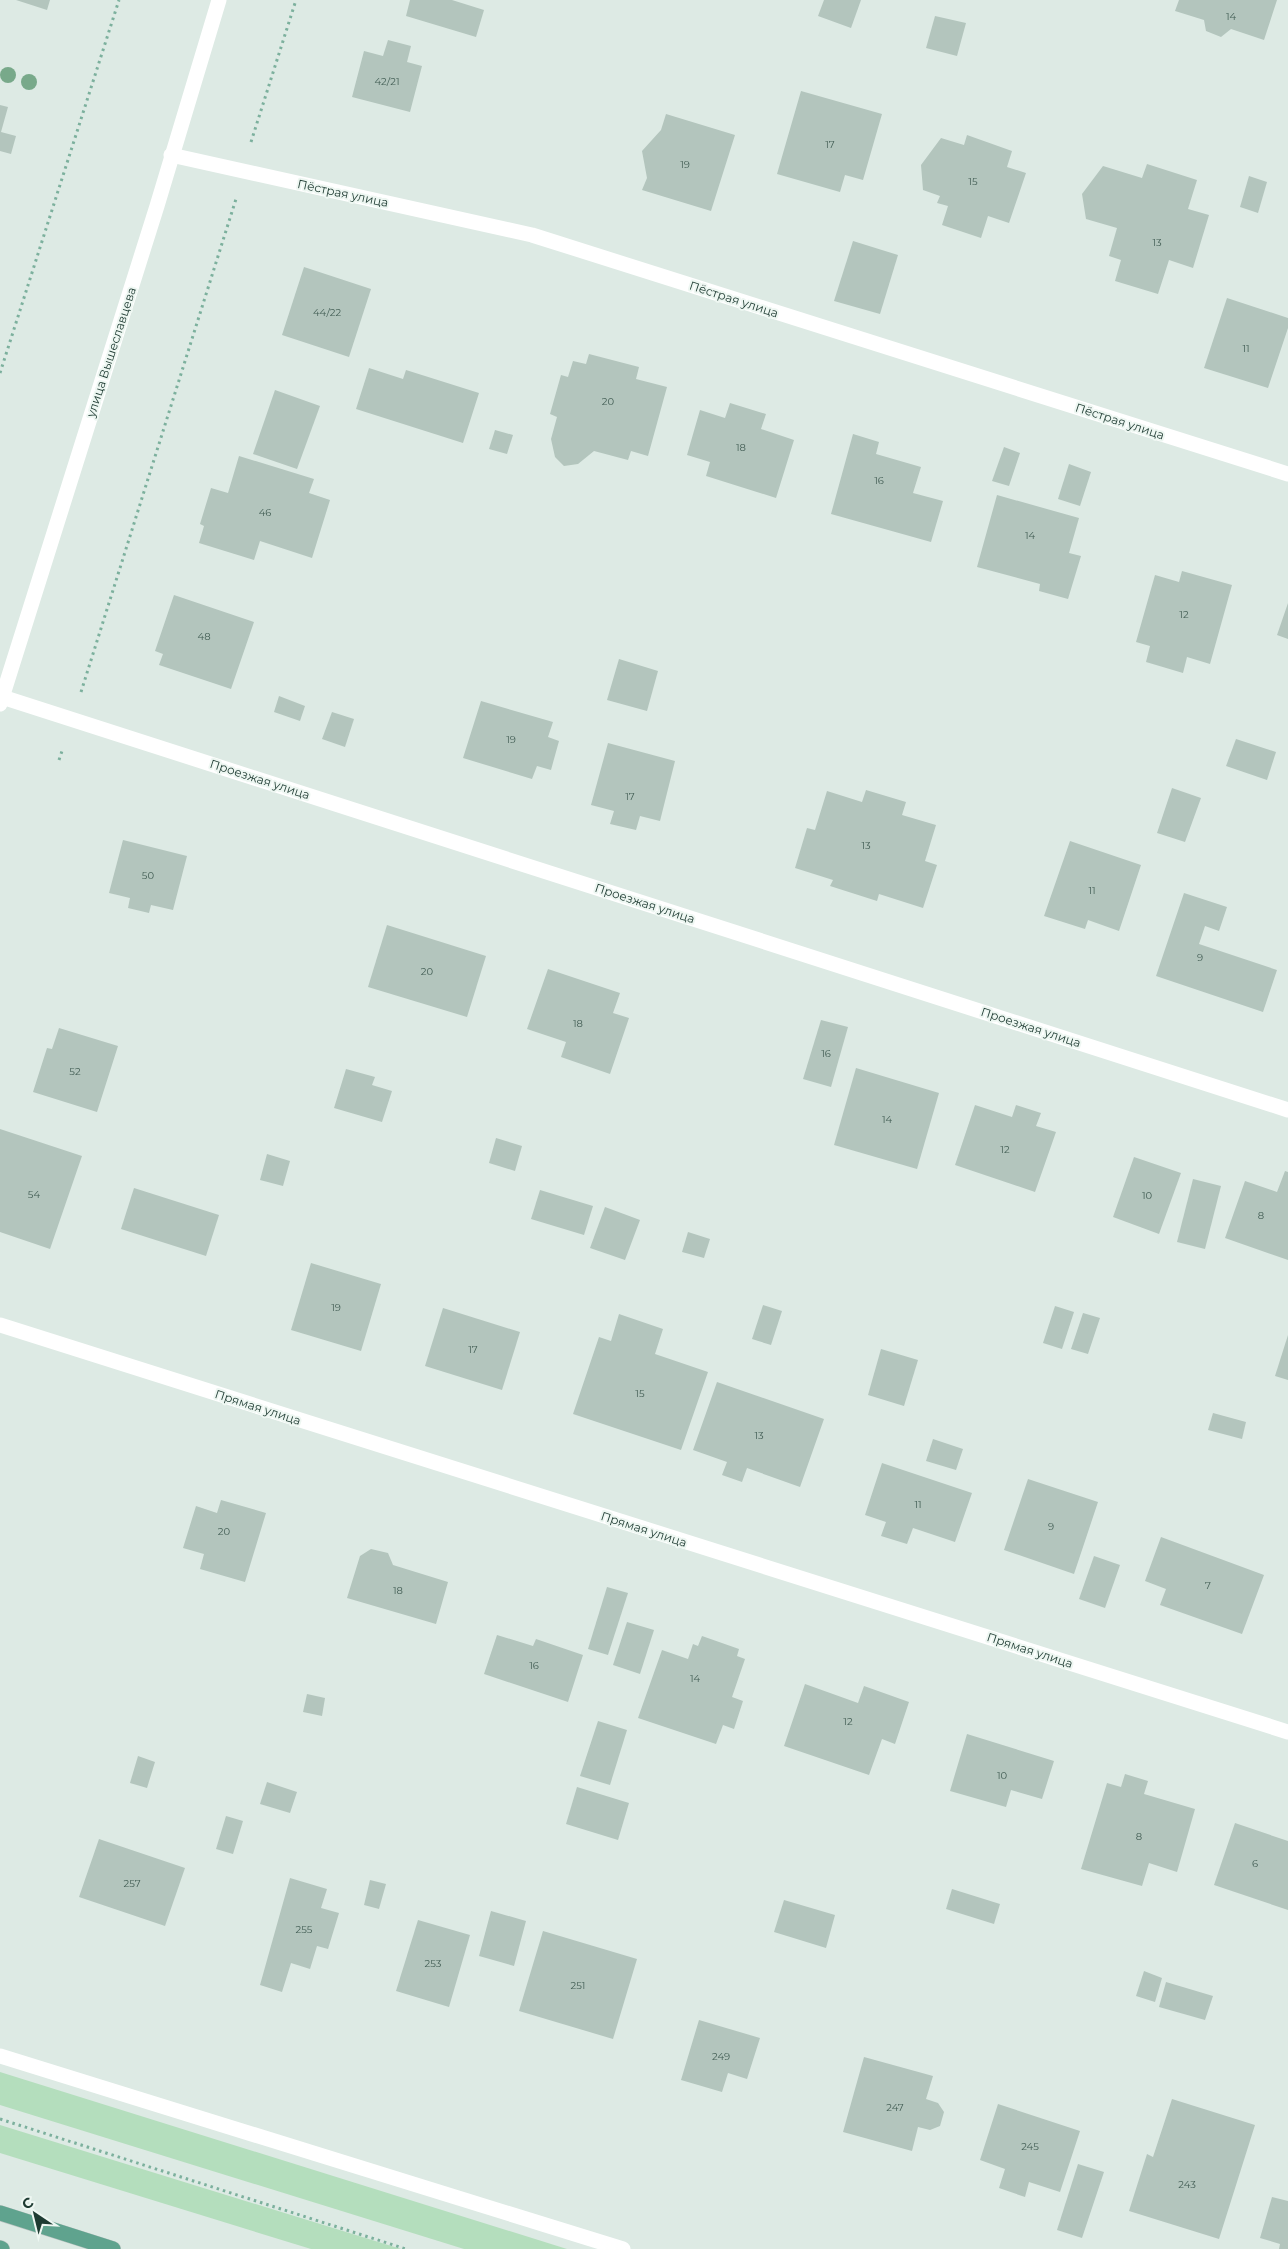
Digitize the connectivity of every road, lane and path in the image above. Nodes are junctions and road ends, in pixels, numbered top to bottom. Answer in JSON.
{"nodes":[{"id":1,"x":118,"y":0,"type":"edge"},
{"id":2,"x":219,"y":0,"type":"edge"},
{"id":3,"x":296,"y":0,"type":"edge"},
{"id":4,"x":171,"y":155,"type":"junction"},
{"id":5,"x":242,"y":171,"type":"junction"},
{"id":6,"x":0,"y":374,"type":"edge"},
{"id":7,"x":1288,"y":474,"type":"edge"},
{"id":8,"x":1,"y":700,"type":"edge"},
{"id":9,"x":78,"y":701,"type":"dead end"},
{"id":10,"x":65,"y":743,"type":"dead end"},
{"id":11,"x":59,"y":760,"type":"dead end"},
{"id":12,"x":1288,"y":1110,"type":"edge"},
{"id":13,"x":0,"y":1325,"type":"edge"},
{"id":14,"x":1288,"y":1732,"type":"edge"},
{"id":15,"x":0,"y":2056,"type":"edge"},
{"id":16,"x":0,"y":2119,"type":"edge"},
{"id":17,"x":0,"y":2213,"type":"edge"},
{"id":18,"x":113,"y":2249,"type":"edge"},
{"id":19,"x":406,"y":2249,"type":"edge"},
{"id":20,"x":623,"y":2249,"type":"edge"}],
"edges":[{"from":1,"to":6,"type":"path"},
{"from":2,"to":4,"type":"street","name":"улица Вышеславцева"},
{"from":3,"to":5,"type":"path"},
{"from":4,"to":5,"type":"street","name":"Пёстрая улица"},
{"from":4,"to":8,"type":"street","name":"улица Вышеславцева"},
{"from":5,"to":7,"type":"street","name":"Пёстрая улица"},
{"from":5,"to":9,"type":"path"},
{"from":8,"to":12,"type":"street","name":"Проезжая улица"},
{"from":10,"to":11,"type":"path"},
{"from":13,"to":14,"type":"street","name":"Прямая улица"},
{"from":15,"to":20,"type":"street"},
{"from":16,"to":19,"type":"path"},
{"from":17,"to":18,"type":"main road"}]}
